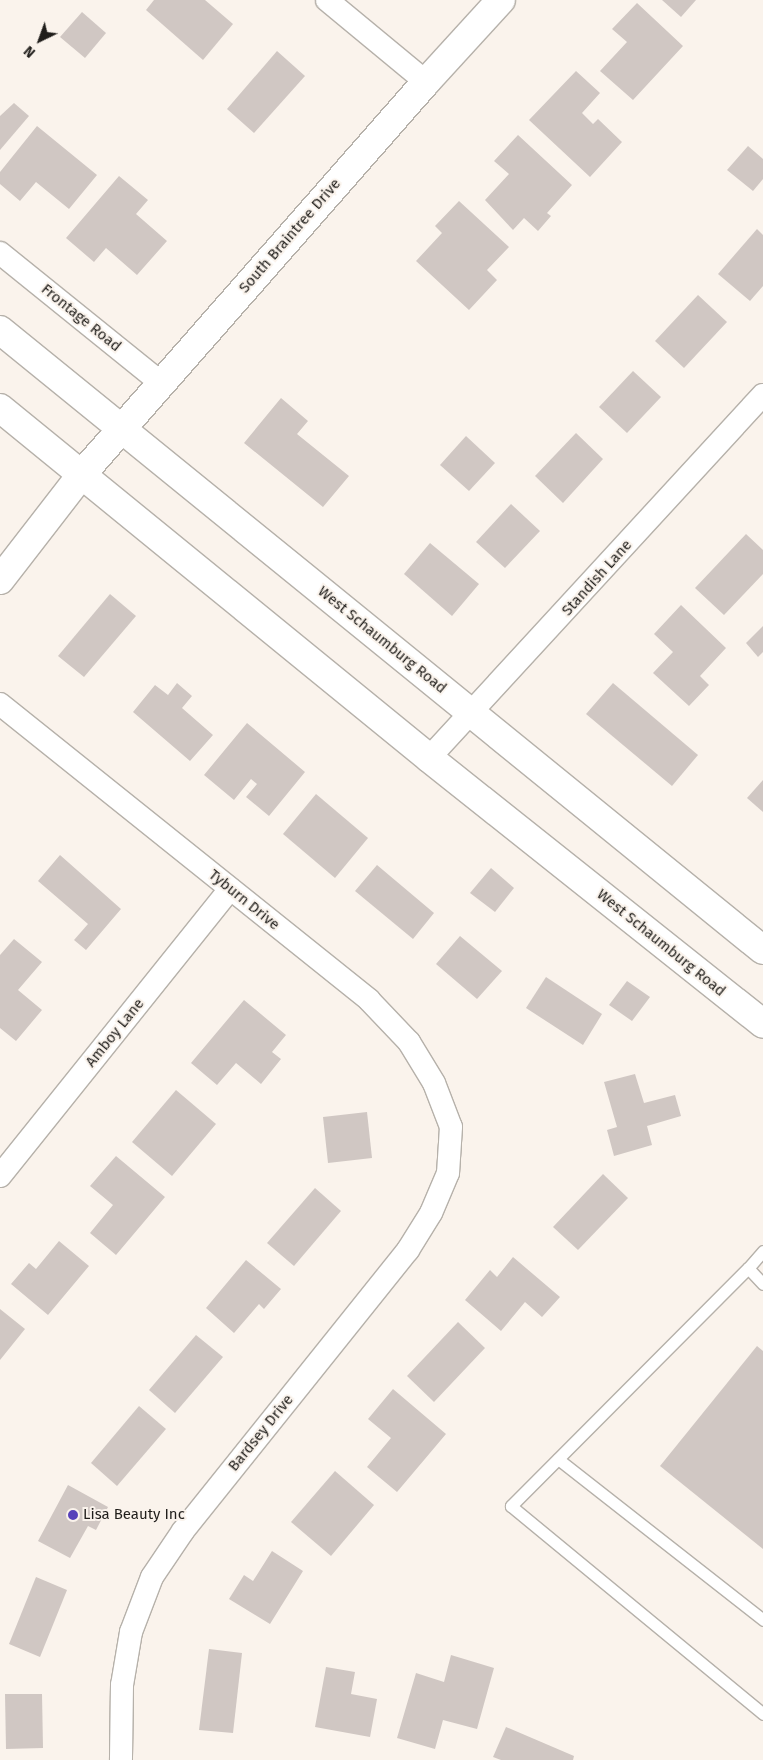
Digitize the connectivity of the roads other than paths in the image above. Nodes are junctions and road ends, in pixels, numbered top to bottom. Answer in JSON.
{"nodes":[{"id":1,"x":327,"y":0,"type":"edge"},
{"id":2,"x":501,"y":0,"type":"edge"},
{"id":3,"x":426,"y":82,"type":"junction"},
{"id":4,"x":0,"y":254,"type":"edge"},
{"id":5,"x":0,"y":330,"type":"edge"},
{"id":6,"x":161,"y":383,"type":"junction"},
{"id":7,"x":763,"y":396,"type":"edge"},
{"id":8,"x":0,"y":408,"type":"edge"},
{"id":9,"x":121,"y":429,"type":"junction"},
{"id":10,"x":82,"y":474,"type":"junction"},
{"id":11,"x":0,"y":580,"type":"edge"},
{"id":12,"x":0,"y":704,"type":"edge"},
{"id":13,"x":472,"y":714,"type":"junction"},
{"id":14,"x":429,"y":758,"type":"junction"},
{"id":15,"x":230,"y":889,"type":"junction"},
{"id":16,"x":763,"y":950,"type":"edge"},
{"id":17,"x":763,"y":1024,"type":"edge"},
{"id":18,"x":451,"y":1127,"type":"joint"},
{"id":19,"x":0,"y":1176,"type":"edge"},
{"id":20,"x":763,"y":1251,"type":"edge"},
{"id":21,"x":748,"y":1268,"type":"junction"},
{"id":22,"x":763,"y":1284,"type":"edge"},
{"id":23,"x":558,"y":1458,"type":"junction"},
{"id":24,"x":763,"y":1620,"type":"edge"},
{"id":25,"x":763,"y":1714,"type":"edge"},
{"id":26,"x":121,"y":1760,"type":"edge"}],
"edges":[{"from":1,"to":3,"type":"street"},
{"from":2,"to":3,"type":"main road","name":"South Braintree Drive"},
{"from":3,"to":6,"type":"main road","name":"South Braintree Drive"},
{"from":4,"to":6,"type":"street","name":"Frontage Road"},
{"from":5,"to":9,"type":"main road","name":"West Schaumburg Road"},
{"from":6,"to":9,"type":"main road","name":"South Braintree Drive"},
{"from":7,"to":13,"type":"street","name":"Standish Lane"},
{"from":8,"to":10,"type":"main road","name":"West Schaumburg Road"},
{"from":9,"to":10,"type":"main road","name":"South Braintree Drive"},
{"from":9,"to":13,"type":"main road","name":"West Schaumburg Road"},
{"from":10,"to":11,"type":"main road","name":"South Braintree Drive"},
{"from":10,"to":14,"type":"main road","name":"West Schaumburg Road"},
{"from":12,"to":15,"type":"street","name":"Tyburn Drive"},
{"from":13,"to":14,"type":"street","name":"Standish Lane"},
{"from":13,"to":16,"type":"main road","name":"West Schaumburg Road"},
{"from":14,"to":17,"type":"main road","name":"West Schaumburg Road"},
{"from":15,"to":18,"type":"street","name":"Tyburn Drive"},
{"from":15,"to":19,"type":"street","name":"Amboy Lane"},
{"from":18,"to":26,"type":"street","name":"Bardsey Drive"},
{"from":20,"to":21,"type":"lane"},
{"from":21,"to":22,"type":"lane"},
{"from":21,"to":23,"type":"lane"},
{"from":23,"to":24,"type":"lane"},
{"from":23,"to":25,"type":"lane"}]}
